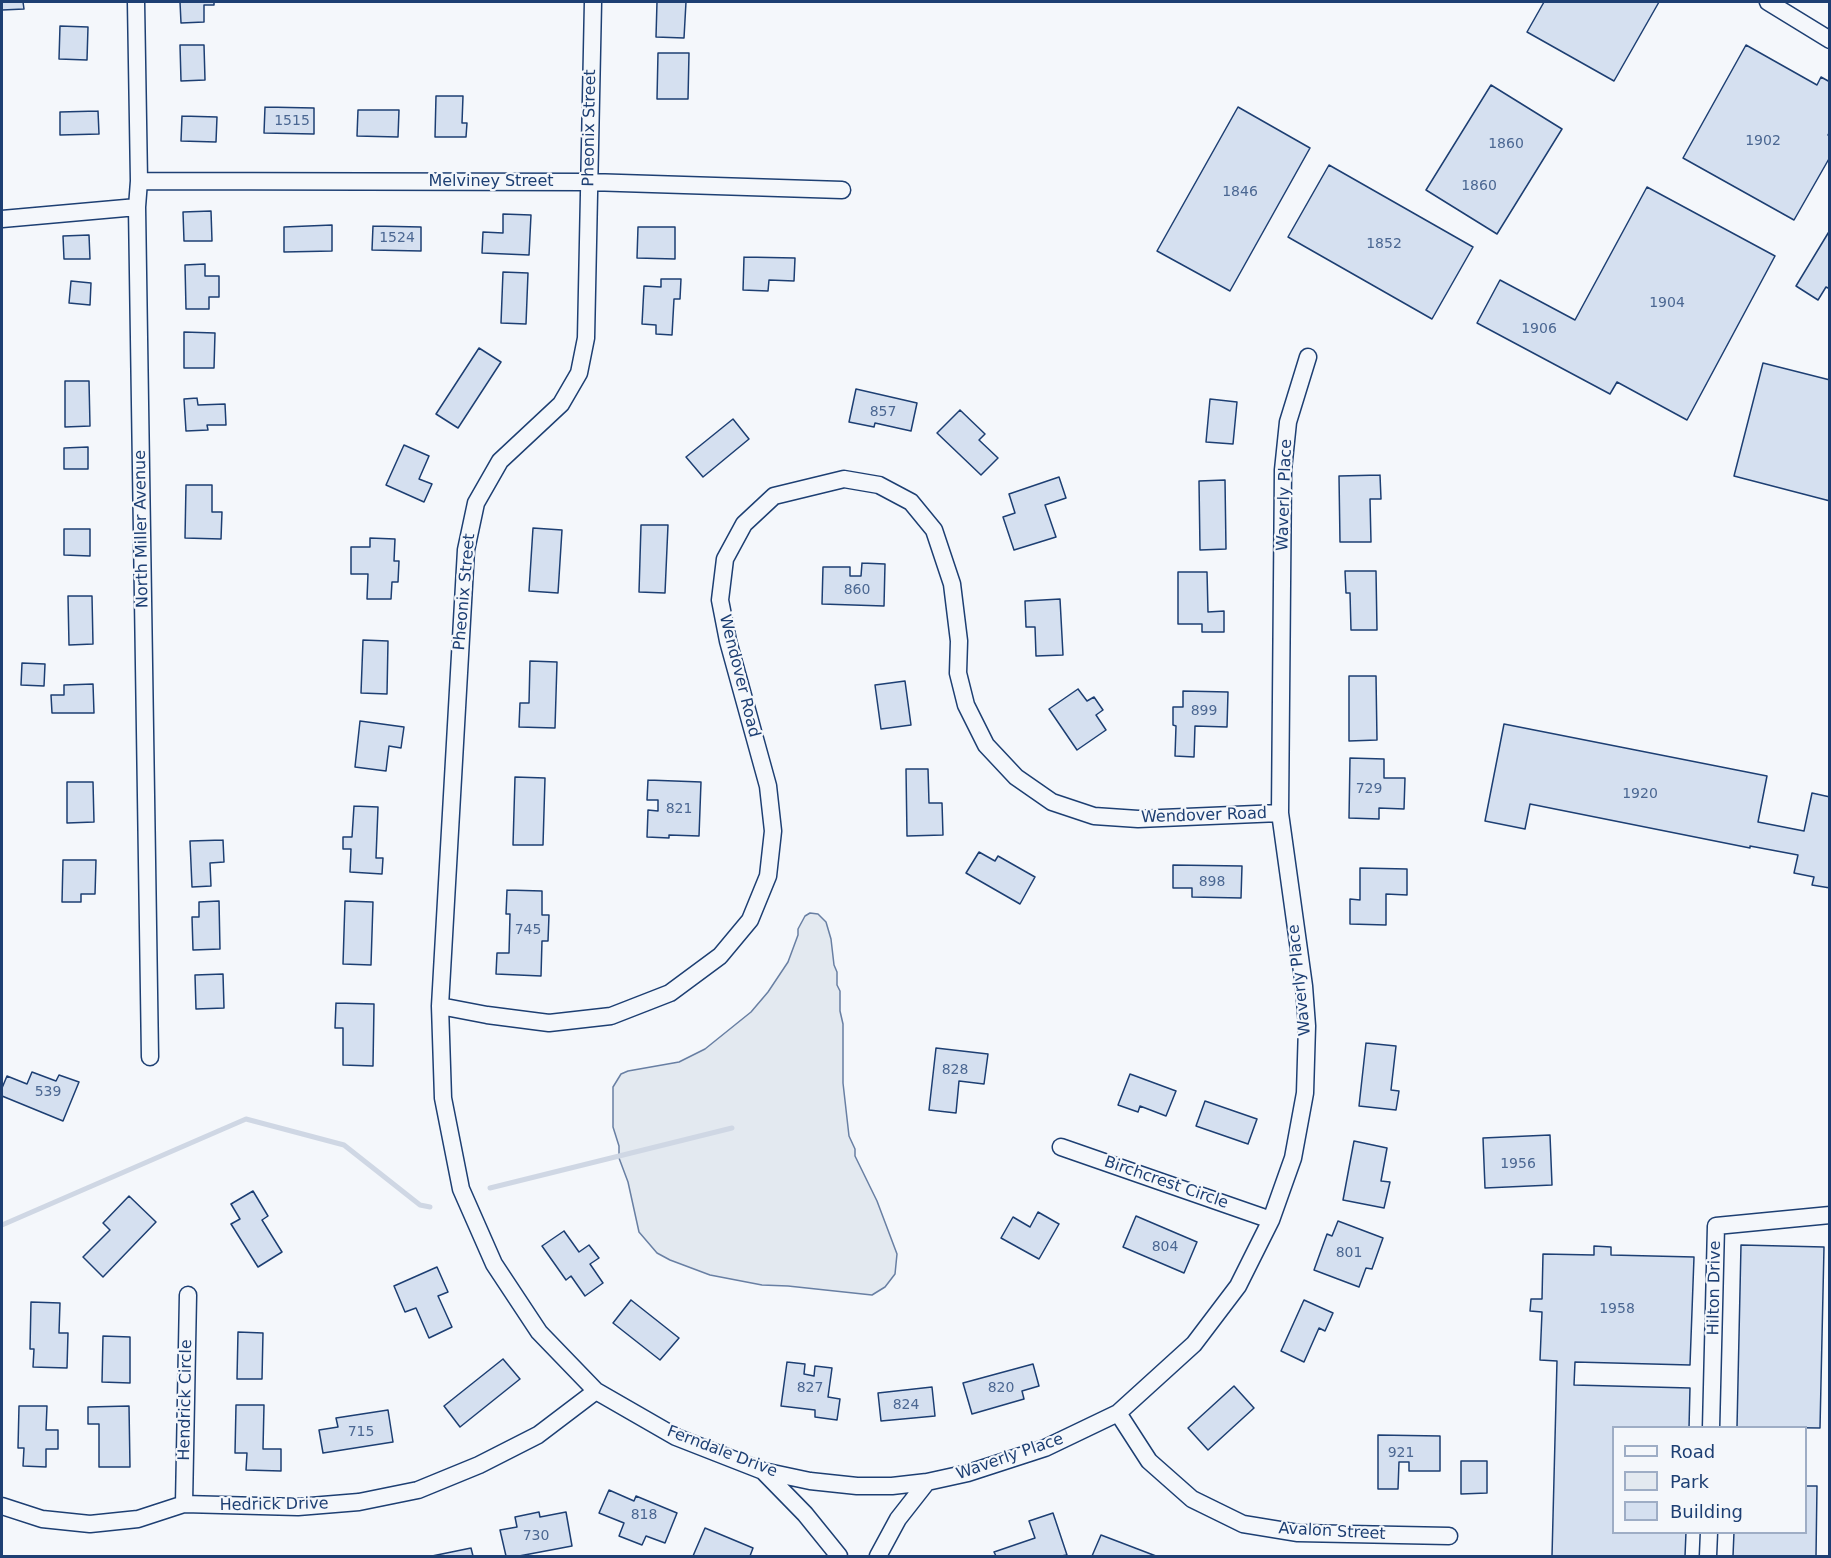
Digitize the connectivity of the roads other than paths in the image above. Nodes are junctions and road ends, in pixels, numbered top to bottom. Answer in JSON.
{"nodes":[{"id":1,"x":136,"y":2,"type":"edge"},
{"id":2,"x":593,"y":2,"type":"edge"},
{"id":3,"x":1768,"y":2,"type":"edge"},
{"id":4,"x":1830,"y":40,"type":"edge"},
{"id":5,"x":139,"y":181,"type":"junction"},
{"id":6,"x":589,"y":182,"type":"junction"},
{"id":7,"x":842,"y":190,"type":"dead end"},
{"id":8,"x":137,"y":207,"type":"junction"},
{"id":9,"x":2,"y":219,"type":"edge"},
{"id":10,"x":1308,"y":357,"type":"dead end"},
{"id":11,"x":1280,"y":813,"type":"junction"},
{"id":12,"x":440,"y":1006,"type":"junction"},
{"id":13,"x":150,"y":1057,"type":"dead end"},
{"id":14,"x":1061,"y":1146,"type":"dead end"},
{"id":15,"x":1830,"y":1215,"type":"edge"},
{"id":16,"x":1271,"y":1221,"type":"junction"},
{"id":17,"x":188,"y":1295,"type":"dead end"},
{"id":18,"x":596,"y":1391,"type":"junction"},
{"id":19,"x":1118,"y":1413,"type":"junction"},
{"id":20,"x":1711,"y":1426,"type":"edge"},
{"id":21,"x":763,"y":1471,"type":"junction"},
{"id":22,"x":927,"y":1482,"type":"junction"},
{"id":23,"x":184,"y":1504,"type":"junction"},
{"id":24,"x":2,"y":1506,"type":"edge"},
{"id":25,"x":1709,"y":1534,"type":"edge"},
{"id":26,"x":1449,"y":1536,"type":"dead end"},
{"id":27,"x":839,"y":1557,"type":"edge"},
{"id":28,"x":878,"y":1557,"type":"edge"},
{"id":29,"x":1708,"y":1557,"type":"edge"}],
"edges":[{"from":1,"to":5,"type":"street","name":"North Miller Avenue"},
{"from":2,"to":6,"type":"street","name":"Pheonix Street"},
{"from":3,"to":4,"type":"street"},
{"from":5,"to":6,"type":"street","name":"Melviney Street"},
{"from":5,"to":8,"type":"street","name":"North Miller Avenue"},
{"from":6,"to":7,"type":"street","name":"Melviney Street"},
{"from":6,"to":12,"type":"street","name":"Pheonix Street"},
{"from":8,"to":9,"type":"street"},
{"from":8,"to":13,"type":"street","name":"North Miller Avenue"},
{"from":10,"to":11,"type":"street","name":"Waverly Place"},
{"from":11,"to":12,"type":"street","name":"Wendover Road"},
{"from":11,"to":16,"type":"street","name":"Waverly Place"},
{"from":12,"to":18,"type":"street","name":"Ferndale Drive"},
{"from":14,"to":16,"type":"street","name":"Birchcrest Circle"},
{"from":15,"to":20,"type":"street","name":"Hilton Drive"},
{"from":16,"to":19,"type":"street","name":"Waverly Place"},
{"from":17,"to":23,"type":"street","name":"Hendrick Circle"},
{"from":18,"to":21,"type":"street","name":"Ferndale Drive"},
{"from":18,"to":23,"type":"street","name":"Hedrick Drive"},
{"from":19,"to":22,"type":"street","name":"Waverly Place"},
{"from":19,"to":26,"type":"street","name":"Avalon Street"},
{"from":21,"to":22,"type":"street","name":"Ferndale Drive"},
{"from":21,"to":27,"type":"street"},
{"from":22,"to":28,"type":"street"},
{"from":23,"to":24,"type":"street","name":"Hedrick Drive"},
{"from":25,"to":29,"type":"street"}]}
